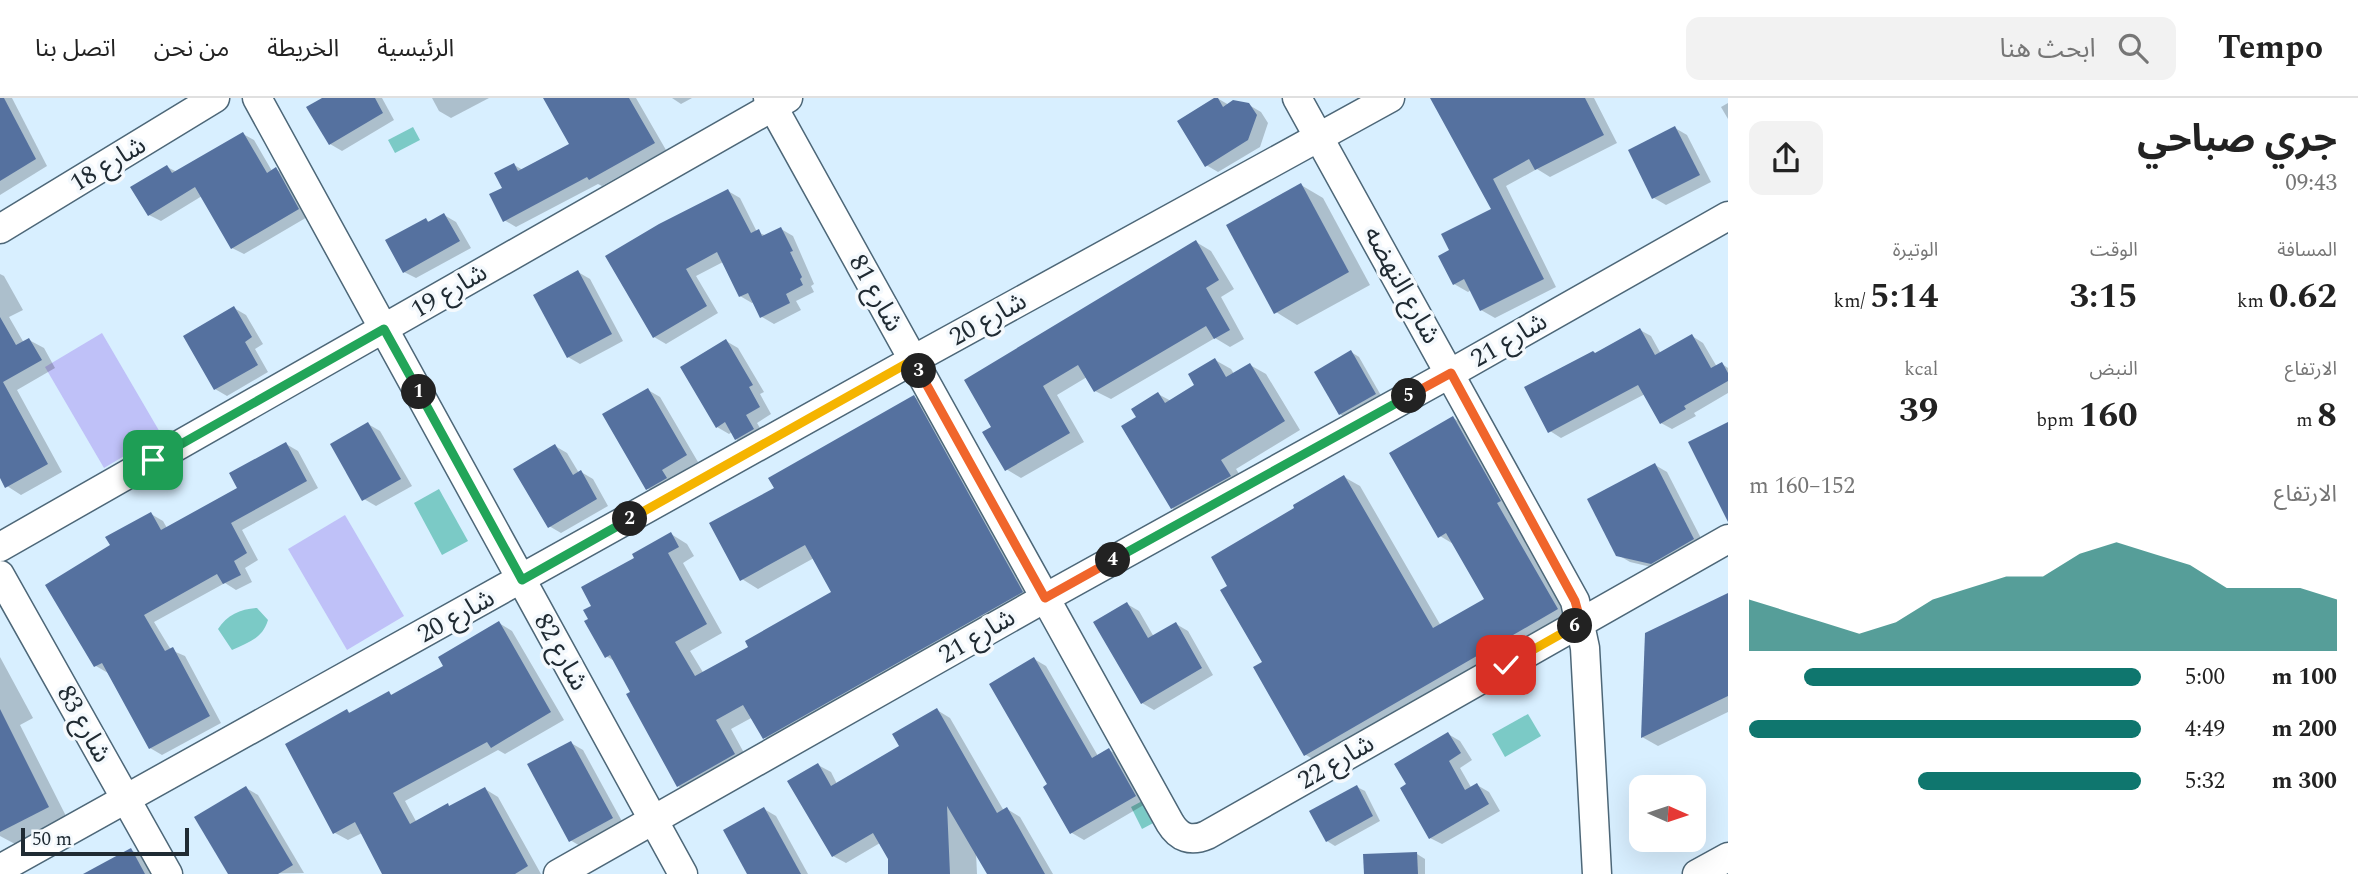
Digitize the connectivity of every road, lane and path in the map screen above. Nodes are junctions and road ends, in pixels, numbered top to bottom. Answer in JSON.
{"nodes":[{"id":1,"x":215,"y":98,"type":"edge"},
{"id":2,"x":257,"y":98,"type":"edge"},
{"id":3,"x":1297,"y":98,"type":"edge"},
{"id":4,"x":1390,"y":98,"type":"edge"},
{"id":5,"x":777,"y":101,"type":"edge"},
{"id":6,"x":1320,"y":138,"type":"junction"},
{"id":7,"x":1728,"y":216,"type":"edge"},
{"id":8,"x":0,"y":229,"type":"edge"},
{"id":9,"x":384,"y":329,"type":"junction"},
{"id":10,"x":913,"y":360,"type":"junction"},
{"id":11,"x":1451,"y":373,"type":"junction"},
{"id":12,"x":1728,"y":539,"type":"edge"},
{"id":13,"x":0,"y":547,"type":"edge"},
{"id":14,"x":0,"y":575,"type":"edge"},
{"id":15,"x":522,"y":580,"type":"junction"},
{"id":16,"x":1045,"y":598,"type":"junction"},
{"id":17,"x":1581,"y":623,"type":"junction"},
{"id":18,"x":127,"y":801,"type":"junction"},
{"id":19,"x":654,"y":820,"type":"junction"},
{"id":20,"x":1728,"y":857,"type":"edge"},
{"id":21,"x":0,"y":870,"type":"edge"},
{"id":22,"x":168,"y":874,"type":"edge"},
{"id":23,"x":558,"y":874,"type":"edge"},
{"id":24,"x":683,"y":874,"type":"edge"},
{"id":25,"x":1597,"y":874,"type":"edge"},
{"id":26,"x":1698,"y":874,"type":"edge"}],
"edges":[{"from":1,"to":8,"type":"street","name":"شارع 18"},
{"from":2,"to":9,"type":"street","name":"شارع 82"},
{"from":3,"to":6,"type":"street","name":"شارع النهضه"},
{"from":4,"to":6,"type":"street","name":"شارع 20"},
{"from":5,"to":9,"type":"street","name":"شارع 19"},
{"from":5,"to":10,"type":"street","name":"شارع 81"},
{"from":6,"to":10,"type":"street","name":"شارع 20"},
{"from":6,"to":11,"type":"street","name":"شارع النهضه"},
{"from":7,"to":11,"type":"street","name":"شارع 21"},
{"from":9,"to":13,"type":"street","name":"شارع 19"},
{"from":9,"to":15,"type":"street","name":"شارع 82"},
{"from":10,"to":15,"type":"street","name":"شارع 20"},
{"from":10,"to":16,"type":"street","name":"شارع 81"},
{"from":11,"to":16,"type":"street","name":"شارع 21"},
{"from":11,"to":17,"type":"street","name":"شارع النهضه"},
{"from":12,"to":17,"type":"street","name":"شارع 22"},
{"from":14,"to":18,"type":"street","name":"شارع 83"},
{"from":15,"to":18,"type":"street","name":"شارع 20"},
{"from":15,"to":19,"type":"street","name":"شارع 82"},
{"from":16,"to":17,"type":"street","name":"شارع 22"},
{"from":16,"to":19,"type":"street","name":"شارع 21"},
{"from":17,"to":25,"type":"street","name":"شارع النهضه"},
{"from":18,"to":21,"type":"street","name":"شارع 20"},
{"from":18,"to":22,"type":"street","name":"شارع 83"},
{"from":19,"to":23,"type":"street","name":"شارع 21"},
{"from":19,"to":24,"type":"street","name":"شارع 82"},
{"from":20,"to":26,"type":"street"}]}
